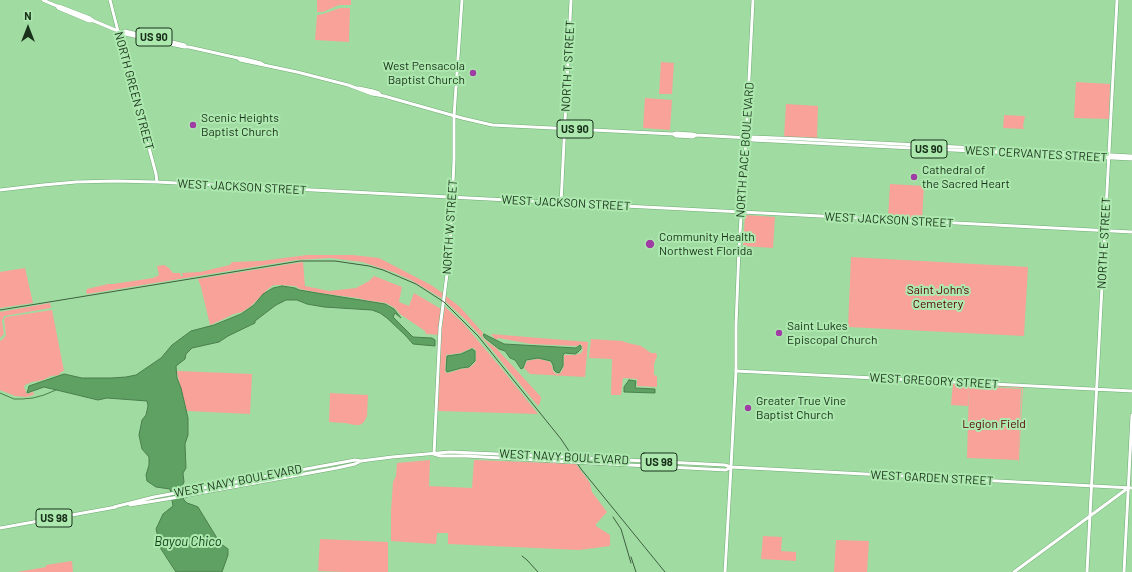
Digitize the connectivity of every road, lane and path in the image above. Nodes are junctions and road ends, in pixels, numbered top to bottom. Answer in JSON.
{"nodes":[{"id":1,"x":43,"y":0,"type":"edge"},
{"id":2,"x":110,"y":0,"type":"edge"},
{"id":3,"x":462,"y":0,"type":"edge"},
{"id":4,"x":571,"y":0,"type":"edge"},
{"id":5,"x":753,"y":0,"type":"edge"},
{"id":6,"x":1116,"y":0,"type":"edge"},
{"id":7,"x":118,"y":30,"type":"junction"},
{"id":8,"x":454,"y":116,"type":"junction"},
{"id":9,"x":564,"y":129,"type":"junction"},
{"id":10,"x":748,"y":138,"type":"junction"},
{"id":11,"x":1026,"y":151,"type":"junction"},
{"id":12,"x":1054,"y":152,"type":"junction"},
{"id":13,"x":1007,"y":153,"type":"junction"},
{"id":14,"x":1036,"y":154,"type":"junction"},
{"id":15,"x":1109,"y":156,"type":"junction"},
{"id":16,"x":1132,"y":158,"type":"edge"},
{"id":17,"x":157,"y":182,"type":"junction"},
{"id":18,"x":0,"y":190,"type":"edge"},
{"id":19,"x":452,"y":198,"type":"junction"},
{"id":20,"x":561,"y":203,"type":"junction"},
{"id":21,"x":741,"y":212,"type":"junction"},
{"id":22,"x":1105,"y":231,"type":"junction"},
{"id":23,"x":1132,"y":232,"type":"edge"},
{"id":24,"x":736,"y":371,"type":"junction"},
{"id":25,"x":1097,"y":390,"type":"junction"},
{"id":26,"x":1132,"y":391,"type":"edge"},
{"id":27,"x":1132,"y":415,"type":"edge"},
{"id":28,"x":434,"y":454,"type":"junction"},
{"id":29,"x":362,"y":461,"type":"junction"},
{"id":30,"x":731,"y":468,"type":"junction"},
{"id":31,"x":1092,"y":486,"type":"junction"},
{"id":32,"x":1130,"y":488,"type":"edge"},
{"id":33,"x":114,"y":507,"type":"junction"},
{"id":34,"x":1090,"y":516,"type":"junction"},
{"id":35,"x":0,"y":528,"type":"edge"},
{"id":36,"x":725,"y":572,"type":"edge"},
{"id":37,"x":1014,"y":572,"type":"edge"},
{"id":38,"x":1087,"y":572,"type":"edge"},
{"id":39,"x":1124,"y":572,"type":"edge"}],
"edges":[{"from":1,"to":7,"type":"main road","number":"US 90"},
{"from":2,"to":7,"type":"main road","name":"NORTH GREEN STREET"},
{"from":3,"to":8,"type":"main road","name":"NORTH W STREET"},
{"from":4,"to":9,"type":"main road","name":"NORTH T STREET"},
{"from":5,"to":10,"type":"main road","name":"NORTH PACE BOULEVARD"},
{"from":6,"to":15,"type":"main road","name":"NORTH E STREET"},
{"from":7,"to":8,"type":"main road","number":"US 90"},
{"from":7,"to":17,"type":"main road","name":"NORTH GREEN STREET"},
{"from":8,"to":9,"type":"main road","name":"WEST CERVANTES STREET","number":"US 90"},
{"from":8,"to":19,"type":"main road","name":"NORTH W STREET"},
{"from":9,"to":10,"type":"main road","name":"WEST CERVANTES STREET","number":"US 90"},
{"from":9,"to":20,"type":"main road","name":"NORTH T STREET"},
{"from":10,"to":11,"type":"main road","name":"WEST CERVANTES STREET","number":"US 90"},
{"from":10,"to":13,"type":"main road","name":"WEST CERVANTES STREET","number":"US 90"},
{"from":10,"to":21,"type":"main road","name":"NORTH PACE BOULEVARD"},
{"from":11,"to":12,"type":"main road","name":"WEST CERVANTES STREET","number":"US 90"},
{"from":11,"to":13,"type":"main road"},
{"from":12,"to":14,"type":"main road"},
{"from":12,"to":15,"type":"main road","name":"WEST CERVANTES STREET","number":"US 90"},
{"from":13,"to":14,"type":"main road","name":"WEST CERVANTES STREET","number":"US 90"},
{"from":14,"to":15,"type":"main road","name":"WEST CERVANTES STREET","number":"US 90"},
{"from":15,"to":16,"type":"main road","name":"WEST CERVANTES STREET","number":"US 90"},
{"from":15,"to":22,"type":"main road","name":"NORTH E STREET"},
{"from":17,"to":18,"type":"main road","name":"WEST JACKSON STREET"},
{"from":17,"to":19,"type":"main road","name":"WEST JACKSON STREET"},
{"from":19,"to":20,"type":"main road","name":"WEST JACKSON STREET"},
{"from":19,"to":28,"type":"main road","name":"NORTH W STREET"},
{"from":20,"to":21,"type":"main road","name":"WEST JACKSON STREET"},
{"from":21,"to":22,"type":"main road","name":"WEST JACKSON STREET"},
{"from":21,"to":24,"type":"main road","name":"NORTH PACE BOULEVARD"},
{"from":22,"to":23,"type":"main road","name":"WEST JACKSON STREET"},
{"from":22,"to":25,"type":"main road","name":"NORTH E STREET"},
{"from":24,"to":25,"type":"main road","name":"WEST GREGORY STREET"},
{"from":24,"to":30,"type":"main road","name":"NORTH PACE BOULEVARD"},
{"from":25,"to":26,"type":"main road","name":"WEST GREGORY STREET"},
{"from":25,"to":31,"type":"main road","name":"NORTH E STREET"},
{"from":27,"to":32,"type":"main road"},
{"from":28,"to":29,"type":"main road","name":"WEST NAVY BOULEVARD","number":"US 98"},
{"from":28,"to":30,"type":"main road","name":"WEST NAVY BOULEVARD","number":"US 98","bridge":true},
{"from":28,"to":30,"type":"main road","name":"WEST NAVY BOULEVARD","number":"US 98","bridge":true},
{"from":29,"to":33,"type":"main road","name":"WEST NAVY BOULEVARD","number":"US 98"},
{"from":29,"to":33,"type":"main road","name":"WEST NAVY BOULEVARD","number":"US 98"},
{"from":30,"to":31,"type":"main road","name":"WEST GARDEN STREET"},
{"from":30,"to":36,"type":"main road","name":"NORTH PACE BOULEVARD"},
{"from":31,"to":32,"type":"main road","name":"WEST GARDEN STREET"},
{"from":31,"to":34,"type":"main road","name":"NORTH E STREET"},
{"from":32,"to":34,"type":"main road"},
{"from":32,"to":39,"type":"main road"},
{"from":33,"to":35,"type":"main road","name":"WEST NAVY BOULEVARD","number":"US 98"},
{"from":34,"to":37,"type":"main road"},
{"from":34,"to":38,"type":"main road","name":"NORTH E STREET"}]}
